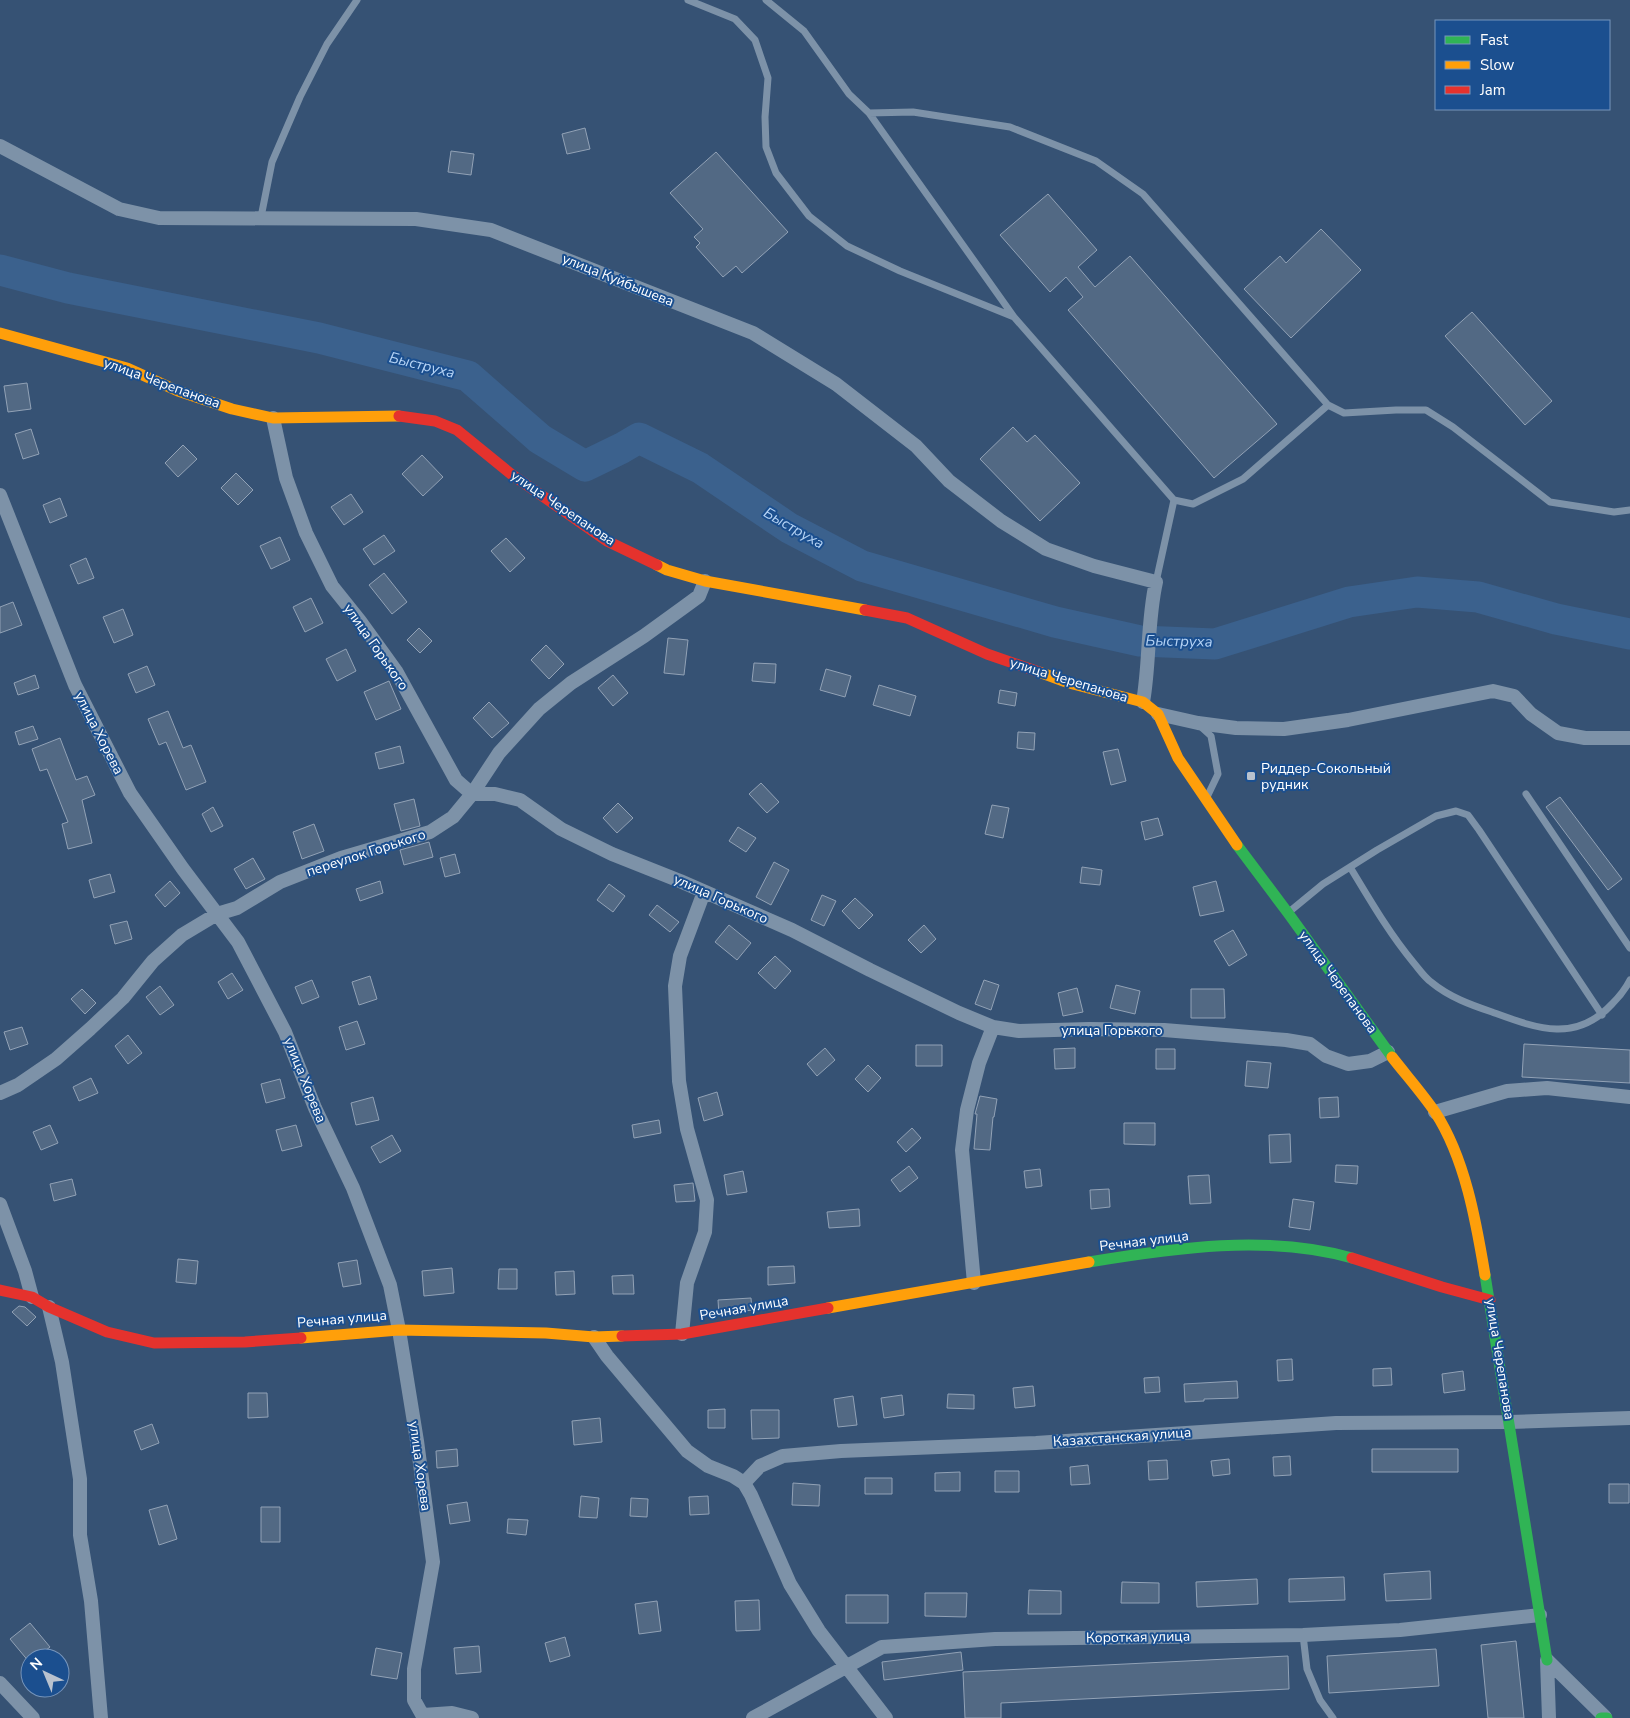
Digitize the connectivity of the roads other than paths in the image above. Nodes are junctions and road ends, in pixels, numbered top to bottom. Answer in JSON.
{"nodes":[{"id":1,"x":357,"y":0,"type":"edge"},
{"id":2,"x":688,"y":0,"type":"edge"},
{"id":3,"x":766,"y":0,"type":"edge"},
{"id":4,"x":869,"y":113,"type":"junction"},
{"id":5,"x":0,"y":146,"type":"edge"},
{"id":6,"x":261,"y":217,"type":"junction"},
{"id":7,"x":1014,"y":317,"type":"junction"},
{"id":8,"x":0,"y":333,"type":"edge"},
{"id":9,"x":1328,"y":405,"type":"junction"},
{"id":10,"x":273,"y":418,"type":"junction"},
{"id":11,"x":0,"y":495,"type":"edge"},
{"id":12,"x":1174,"y":500,"type":"junction"},
{"id":13,"x":1630,"y":510,"type":"edge"},
{"id":14,"x":705,"y":582,"type":"junction"},
{"id":15,"x":1156,"y":582,"type":"junction"},
{"id":16,"x":1143,"y":702,"type":"junction"},
{"id":17,"x":1158,"y":714,"type":"junction"},
{"id":18,"x":1198,"y":723,"type":"junction"},
{"id":19,"x":1630,"y":738,"type":"edge"},
{"id":20,"x":472,"y":794,"type":"junction"},
{"id":21,"x":1526,"y":794,"type":"dead end"},
{"id":22,"x":1205,"y":800,"type":"junction"},
{"id":23,"x":1350,"y":867,"type":"junction"},
{"id":24,"x":704,"y":892,"type":"junction"},
{"id":25,"x":1288,"y":912,"type":"junction"},
{"id":26,"x":217,"y":914,"type":"junction"},
{"id":27,"x":1630,"y":948,"type":"edge"},
{"id":28,"x":1630,"y":980,"type":"edge"},
{"id":29,"x":1602,"y":1015,"type":"junction"},
{"id":30,"x":993,"y":1027,"type":"junction"},
{"id":31,"x":1388,"y":1052,"type":"junction"},
{"id":32,"x":0,"y":1092,"type":"edge"},
{"id":33,"x":1630,"y":1096,"type":"edge"},
{"id":34,"x":1435,"y":1112,"type":"junction"},
{"id":35,"x":0,"y":1204,"type":"edge"},
{"id":36,"x":974,"y":1283,"type":"junction"},
{"id":37,"x":0,"y":1290,"type":"edge"},
{"id":38,"x":32,"y":1298,"type":"junction"},
{"id":39,"x":1490,"y":1300,"type":"junction"},
{"id":40,"x":50,"y":1307,"type":"junction"},
{"id":41,"x":399,"y":1330,"type":"junction"},
{"id":42,"x":682,"y":1334,"type":"junction"},
{"id":43,"x":594,"y":1337,"type":"junction"},
{"id":44,"x":1630,"y":1418,"type":"edge"},
{"id":45,"x":1510,"y":1422,"type":"junction"},
{"id":46,"x":744,"y":1483,"type":"junction"},
{"id":47,"x":1540,"y":1615,"type":"junction"},
{"id":48,"x":1302,"y":1635,"type":"junction"},
{"id":49,"x":1547,"y":1660,"type":"junction"},
{"id":50,"x":845,"y":1667,"type":"junction"},
{"id":51,"x":0,"y":1683,"type":"edge"},
{"id":52,"x":424,"y":1717,"type":"edge"},
{"id":53,"x":33,"y":1718,"type":"edge"},
{"id":54,"x":101,"y":1718,"type":"edge"},
{"id":55,"x":472,"y":1718,"type":"edge"},
{"id":56,"x":753,"y":1718,"type":"edge"},
{"id":57,"x":886,"y":1718,"type":"edge"},
{"id":58,"x":1334,"y":1718,"type":"edge"},
{"id":59,"x":1549,"y":1718,"type":"edge"},
{"id":60,"x":1604,"y":1718,"type":"edge"}],
"edges":[{"from":1,"to":6,"type":"lane"},
{"from":2,"to":7,"type":"lane"},
{"from":3,"to":4,"type":"lane"},
{"from":4,"to":7,"type":"lane"},
{"from":4,"to":9,"type":"lane"},
{"from":5,"to":6,"type":"street","name":"улица Куйбышева"},
{"from":6,"to":15,"type":"street","name":"улица Куйбышева"},
{"from":7,"to":12,"type":"lane"},
{"from":8,"to":10,"type":"street","name":"улица Черепанова"},
{"from":9,"to":12,"type":"lane"},
{"from":9,"to":13,"type":"lane"},
{"from":10,"to":14,"type":"street","name":"улица Черепанова"},
{"from":10,"to":20,"type":"street","name":"улица Горького"},
{"from":11,"to":26,"type":"street","name":"улица Хорева"},
{"from":12,"to":15,"type":"lane"},
{"from":14,"to":16,"type":"street","name":"улица Черепанова"},
{"from":14,"to":20,"type":"street","name":"переулок Горького"},
{"from":15,"to":16,"type":"street"},
{"from":16,"to":17,"type":"street","name":"улица Черепанова"},
{"from":17,"to":18,"type":"street"},
{"from":17,"to":22,"type":"street","name":"улица Черепанова"},
{"from":18,"to":19,"type":"street"},
{"from":18,"to":22,"type":"lane"},
{"from":20,"to":24,"type":"street","name":"улица Горького"},
{"from":20,"to":26,"type":"street","name":"переулок Горького"},
{"from":21,"to":27,"type":"lane"},
{"from":22,"to":25,"type":"street","name":"улица Черепанова"},
{"from":23,"to":25,"type":"lane"},
{"from":23,"to":29,"type":"lane"},
{"from":23,"to":29,"type":"lane"},
{"from":24,"to":30,"type":"street","name":"улица Горького"},
{"from":24,"to":42,"type":"street"},
{"from":25,"to":31,"type":"street","name":"улица Черепанова"},
{"from":26,"to":32,"type":"street","name":"переулок Горького"},
{"from":26,"to":41,"type":"street","name":"улица Хорева"},
{"from":28,"to":29,"type":"lane"},
{"from":30,"to":31,"type":"street","name":"улица Горького"},
{"from":30,"to":36,"type":"street"},
{"from":31,"to":34,"type":"street","name":"улица Черепанова"},
{"from":33,"to":34,"type":"street"},
{"from":34,"to":39,"type":"street","name":"улица Черепанова"},
{"from":35,"to":38,"type":"street"},
{"from":36,"to":39,"type":"street","name":"Речная улица"},
{"from":36,"to":42,"type":"street","name":"Речная улица"},
{"from":37,"to":38,"type":"street","name":"Речная улица"},
{"from":38,"to":40,"type":"street","name":"Речная улица"},
{"from":39,"to":45,"type":"street","name":"улица Черепанова"},
{"from":40,"to":41,"type":"street","name":"Речная улица"},
{"from":40,"to":54,"type":"street"},
{"from":41,"to":43,"type":"street","name":"Речная улица"},
{"from":41,"to":52,"type":"street","name":"улица Хорева"},
{"from":42,"to":43,"type":"street","name":"Речная улица"},
{"from":43,"to":46,"type":"street"},
{"from":44,"to":45,"type":"street","name":"Казахстанская улица"},
{"from":45,"to":46,"type":"street","name":"Казахстанская улица"},
{"from":45,"to":47,"type":"street","name":"улица Черепанова"},
{"from":46,"to":50,"type":"street"},
{"from":47,"to":48,"type":"street","name":"Короткая улица"},
{"from":47,"to":49,"type":"street","name":"улица Черепанова"},
{"from":48,"to":50,"type":"street","name":"Короткая улица"},
{"from":48,"to":58,"type":"lane"},
{"from":49,"to":59,"type":"street","name":"улица Черепанова"},
{"from":49,"to":60,"type":"street"},
{"from":50,"to":56,"type":"street","name":"Короткая улица"},
{"from":50,"to":57,"type":"street"},
{"from":51,"to":53,"type":"street"},
{"from":52,"to":55,"type":"street"}]}
